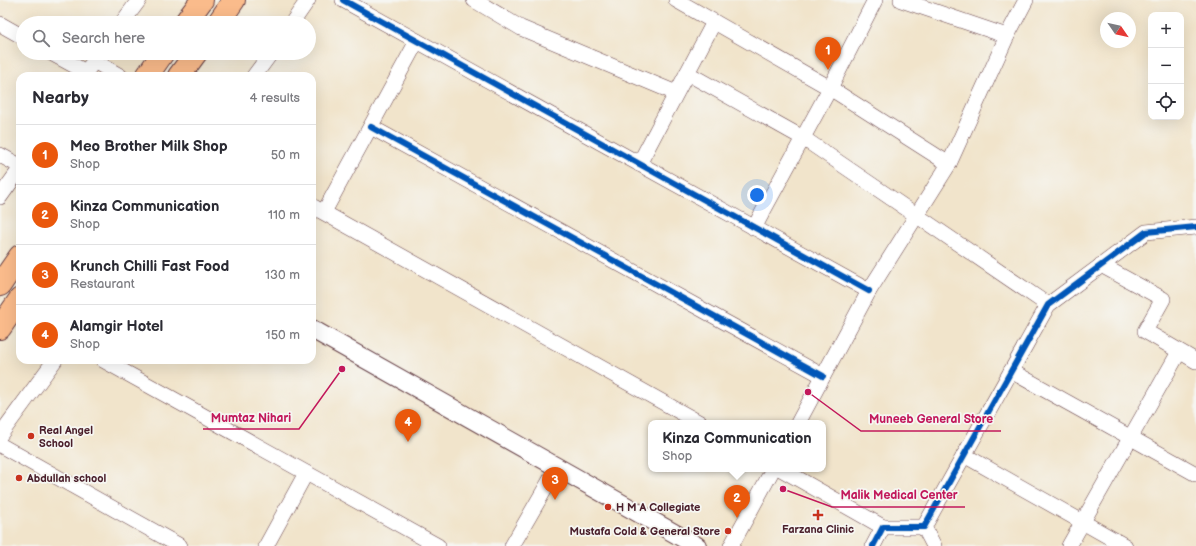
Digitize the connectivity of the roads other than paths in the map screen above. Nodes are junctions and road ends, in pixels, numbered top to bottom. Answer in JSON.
{"nodes":[{"id":1,"x":139,"y":0,"type":"edge"},
{"id":2,"x":202,"y":0,"type":"edge"},
{"id":3,"x":234,"y":0,"type":"edge"},
{"id":4,"x":308,"y":0,"type":"edge"},
{"id":5,"x":343,"y":0,"type":"edge"},
{"id":6,"x":474,"y":0,"type":"edge"},
{"id":7,"x":676,"y":0,"type":"edge"},
{"id":8,"x":875,"y":0,"type":"edge"},
{"id":9,"x":901,"y":0,"type":"edge"},
{"id":10,"x":1026,"y":0,"type":"edge"},
{"id":11,"x":127,"y":16,"type":"edge"},
{"id":12,"x":190,"y":16,"type":"edge"},
{"id":13,"x":223,"y":16,"type":"edge"},
{"id":14,"x":297,"y":16,"type":"edge"},
{"id":15,"x":714,"y":22,"type":"junction"},
{"id":16,"x":0,"y":24,"type":"edge"},
{"id":17,"x":16,"y":33,"type":"edge"},
{"id":18,"x":1007,"y":36,"type":"junction"},
{"id":19,"x":417,"y":41,"type":"junction"},
{"id":20,"x":72,"y":60,"type":"edge"},
{"id":21,"x":158,"y":60,"type":"edge"},
{"id":22,"x":191,"y":60,"type":"edge"},
{"id":23,"x":266,"y":60,"type":"edge"},
{"id":24,"x":90,"y":66,"type":"edge"},
{"id":25,"x":108,"y":72,"type":"edge"},
{"id":26,"x":150,"y":72,"type":"edge"},
{"id":27,"x":182,"y":72,"type":"edge"},
{"id":28,"x":257,"y":72,"type":"edge"},
{"id":29,"x":687,"y":73,"type":"junction"},
{"id":30,"x":830,"y":88,"type":"junction"},
{"id":31,"x":676,"y":93,"type":"junction"},
{"id":32,"x":371,"y":127,"type":"junction"},
{"id":33,"x":803,"y":138,"type":"junction"},
{"id":34,"x":0,"y":155,"type":"edge"},
{"id":35,"x":16,"y":164,"type":"edge"},
{"id":36,"x":638,"y":164,"type":"junction"},
{"id":37,"x":949,"y":164,"type":"junction"},
{"id":38,"x":16,"y":175,"type":"edge"},
{"id":39,"x":0,"y":197,"type":"edge"},
{"id":40,"x":318,"y":209,"type":"edge"},
{"id":41,"x":918,"y":214,"type":"junction"},
{"id":42,"x":1196,"y":227,"type":"edge"},
{"id":43,"x":754,"y":228,"type":"junction"},
{"id":44,"x":16,"y":262,"type":"edge"},
{"id":45,"x":1101,"y":265,"type":"junction"},
{"id":46,"x":0,"y":285,"type":"edge"},
{"id":47,"x":869,"y":291,"type":"junction"},
{"id":48,"x":1048,"y":305,"type":"junction"},
{"id":49,"x":16,"y":306,"type":"edge"},
{"id":50,"x":0,"y":328,"type":"edge"},
{"id":51,"x":316,"y":331,"type":"edge"},
{"id":52,"x":1179,"y":352,"type":"junction"},
{"id":53,"x":1196,"y":361,"type":"edge"},
{"id":54,"x":52,"y":364,"type":"edge"},
{"id":55,"x":109,"y":364,"type":"edge"},
{"id":56,"x":1011,"y":371,"type":"junction"},
{"id":57,"x":823,"y":376,"type":"junction"},
{"id":58,"x":695,"y":420,"type":"edge"},
{"id":59,"x":800,"y":420,"type":"edge"},
{"id":60,"x":0,"y":435,"type":"edge"},
{"id":61,"x":1130,"y":437,"type":"junction"},
{"id":62,"x":0,"y":445,"type":"edge"},
{"id":63,"x":964,"y":456,"type":"junction"},
{"id":64,"x":556,"y":468,"type":"junction"},
{"id":65,"x":771,"y":472,"type":"edge"},
{"id":66,"x":787,"y":472,"type":"edge"},
{"id":67,"x":306,"y":473,"type":"junction"},
{"id":68,"x":1196,"y":474,"type":"edge"},
{"id":69,"x":1082,"y":522,"type":"junction"},
{"id":70,"x":924,"y":527,"type":"junction"},
{"id":71,"x":884,"y":528,"type":"junction"},
{"id":72,"x":180,"y":546,"type":"edge"},
{"id":73,"x":266,"y":546,"type":"edge"},
{"id":74,"x":438,"y":546,"type":"edge"},
{"id":75,"x":512,"y":546,"type":"edge"},
{"id":76,"x":697,"y":546,"type":"edge"},
{"id":77,"x":731,"y":546,"type":"edge"},
{"id":78,"x":873,"y":546,"type":"edge"},
{"id":79,"x":934,"y":546,"type":"edge"},
{"id":80,"x":1069,"y":546,"type":"edge"},
{"id":81,"x":1125,"y":546,"type":"edge"}],
"edges":[{"from":1,"to":11,"type":"street"},
{"from":2,"to":12,"type":"highway"},
{"from":3,"to":13,"type":"highway"},
{"from":4,"to":14,"type":"street"},
{"from":5,"to":19,"type":"street"},
{"from":6,"to":31,"type":"street"},
{"from":7,"to":15,"type":"street"},
{"from":8,"to":30,"type":"street"},
{"from":9,"to":18,"type":"street"},
{"from":10,"to":18,"type":"street"},
{"from":15,"to":29,"type":"street"},
{"from":15,"to":30,"type":"street"},
{"from":16,"to":17,"type":"street"},
{"from":18,"to":37,"type":"street"},
{"from":19,"to":32,"type":"street"},
{"from":19,"to":36,"type":"street"},
{"from":20,"to":24,"type":"street"},
{"from":21,"to":26,"type":"highway"},
{"from":22,"to":27,"type":"highway"},
{"from":23,"to":28,"type":"street"},
{"from":24,"to":25,"type":"street"},
{"from":29,"to":31,"type":"street"},
{"from":29,"to":33,"type":"street"},
{"from":30,"to":33,"type":"street"},
{"from":30,"to":37,"type":"street"},
{"from":31,"to":36,"type":"street"},
{"from":32,"to":40,"type":"street"},
{"from":32,"to":57,"type":"street"},
{"from":33,"to":41,"type":"street"},
{"from":33,"to":43,"type":"street"},
{"from":34,"to":35,"type":"street"},
{"from":36,"to":43,"type":"street"},
{"from":37,"to":41,"type":"street"},
{"from":38,"to":39,"type":"street"},
{"from":40,"to":58,"type":"street"},
{"from":41,"to":47,"type":"street"},
{"from":41,"to":48,"type":"street"},
{"from":42,"to":45,"type":"street"},
{"from":43,"to":47,"type":"street"},
{"from":44,"to":46,"type":"highway"},
{"from":45,"to":48,"type":"street"},
{"from":45,"to":52,"type":"street"},
{"from":47,"to":57,"type":"street"},
{"from":48,"to":56,"type":"street"},
{"from":49,"to":50,"type":"highway"},
{"from":51,"to":64,"type":"street"},
{"from":52,"to":53,"type":"street"},
{"from":52,"to":61,"type":"street"},
{"from":54,"to":60,"type":"street"},
{"from":55,"to":67,"type":"street"},
{"from":56,"to":61,"type":"street"},
{"from":56,"to":63,"type":"street"},
{"from":57,"to":59,"type":"street"},
{"from":61,"to":68,"type":"street"},
{"from":61,"to":69,"type":"street"},
{"from":62,"to":72,"type":"street"},
{"from":63,"to":69,"type":"street"},
{"from":63,"to":70,"type":"street"},
{"from":64,"to":75,"type":"street"},
{"from":64,"to":76,"type":"street"},
{"from":65,"to":77,"type":"street"},
{"from":66,"to":71,"type":"street"},
{"from":67,"to":73,"type":"street"},
{"from":67,"to":74,"type":"street"},
{"from":69,"to":80,"type":"street"},
{"from":69,"to":81,"type":"street"},
{"from":70,"to":71,"type":"street"},
{"from":70,"to":79,"type":"street"},
{"from":71,"to":78,"type":"street"}]}
